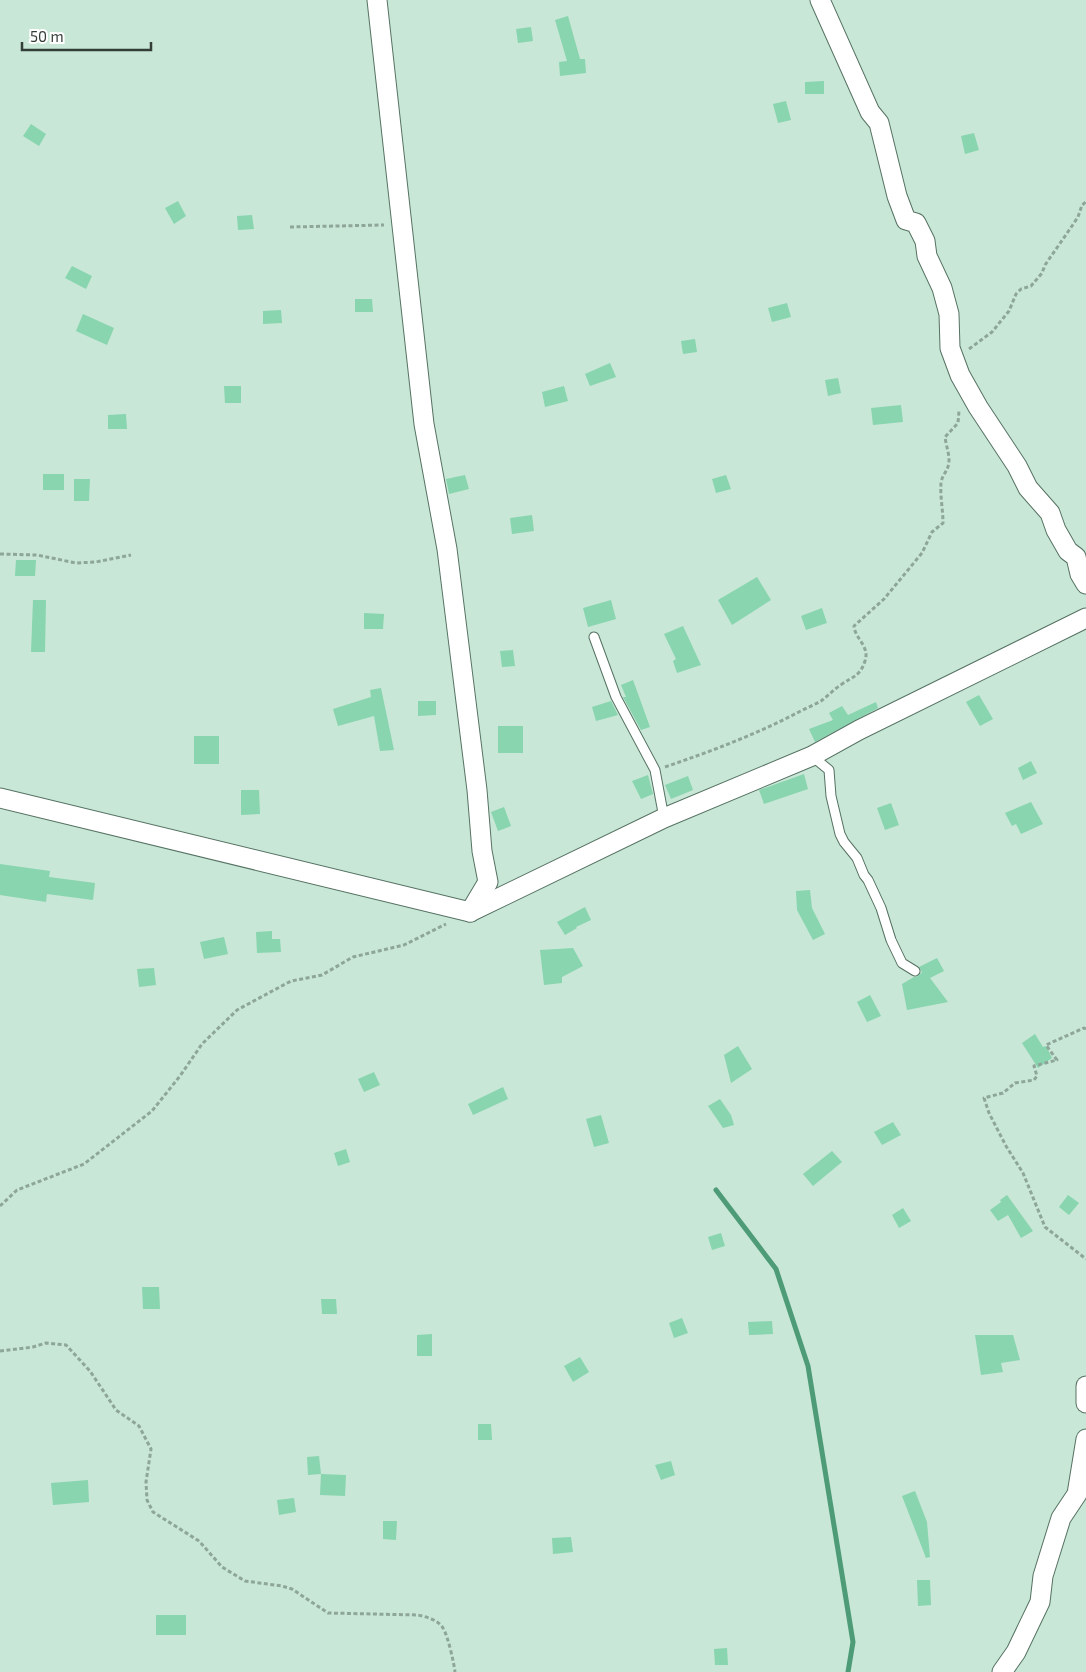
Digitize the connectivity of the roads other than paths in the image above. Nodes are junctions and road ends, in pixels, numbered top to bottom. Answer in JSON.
{"nodes":[{"id":1,"x":377,"y":0,"type":"edge"},
{"id":2,"x":820,"y":0,"type":"edge"},
{"id":3,"x":1086,"y":584,"type":"edge"},
{"id":4,"x":1086,"y":618,"type":"edge"},
{"id":5,"x":594,"y":637,"type":"dead end"},
{"id":6,"x":812,"y":756,"type":"junction"},
{"id":7,"x":0,"y":798,"type":"edge"},
{"id":8,"x":664,"y":818,"type":"junction"},
{"id":9,"x":470,"y":912,"type":"junction"},
{"id":10,"x":915,"y":971,"type":"dead end"},
{"id":11,"x":1086,"y":1386,"type":"edge"},
{"id":12,"x":1086,"y":1403,"type":"edge"},
{"id":13,"x":1086,"y":1439,"type":"edge"},
{"id":14,"x":1002,"y":1672,"type":"edge"}],
"edges":[{"from":1,"to":9,"type":"street"},
{"from":2,"to":3,"type":"street"},
{"from":4,"to":6,"type":"street"},
{"from":5,"to":8,"type":"lane"},
{"from":6,"to":8,"type":"street"},
{"from":6,"to":10,"type":"lane"},
{"from":7,"to":9,"type":"street"},
{"from":8,"to":9,"type":"street"},
{"from":11,"to":12,"type":"street"},
{"from":13,"to":14,"type":"street"}]}
